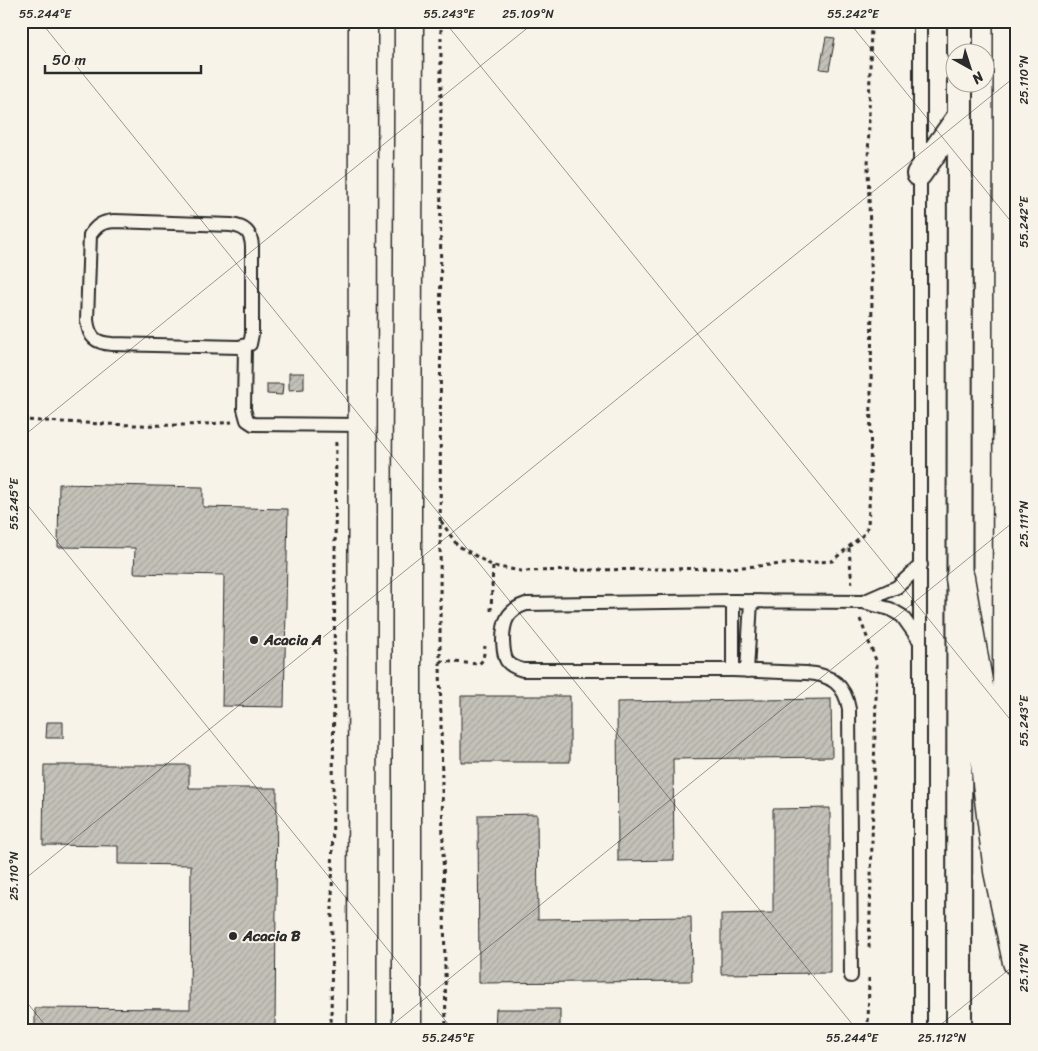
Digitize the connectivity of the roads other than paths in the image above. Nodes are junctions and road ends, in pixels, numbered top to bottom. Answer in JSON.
{"nodes":[{"id":1,"x":363,"y":21,"type":"edge"},
{"id":2,"x":409,"y":21,"type":"edge"},
{"id":3,"x":920,"y":21,"type":"edge"},
{"id":4,"x":960,"y":21,"type":"edge"},
{"id":5,"x":1008,"y":21,"type":"edge"},
{"id":6,"x":960,"y":42,"type":"edge"},
{"id":7,"x":960,"y":92,"type":"edge"},
{"id":8,"x":960,"y":116,"type":"junction"},
{"id":9,"x":919,"y":174,"type":"junction"},
{"id":10,"x":245,"y":346,"type":"junction"},
{"id":11,"x":350,"y":425,"type":"junction"},
{"id":12,"x":920,"y":566,"type":"junction"},
{"id":13,"x":960,"y":578,"type":"junction"},
{"id":14,"x":733,"y":601,"type":"junction"},
{"id":15,"x":751,"y":601,"type":"junction"},
{"id":16,"x":858,"y":602,"type":"junction"},
{"id":17,"x":919,"y":640,"type":"junction"},
{"id":18,"x":733,"y":670,"type":"junction"},
{"id":19,"x":747,"y":672,"type":"junction"},
{"id":20,"x":1017,"y":849,"type":"edge"},
{"id":21,"x":1017,"y":962,"type":"edge"},
{"id":22,"x":851,"y":976,"type":"dead end"},
{"id":23,"x":362,"y":1030,"type":"edge"},
{"id":24,"x":407,"y":1030,"type":"edge"},
{"id":25,"x":920,"y":1030,"type":"edge"},
{"id":26,"x":959,"y":1030,"type":"edge"}],
"edges":[{"from":1,"to":11,"type":"main road"},
{"from":2,"to":24,"type":"main road"},
{"from":3,"to":9,"type":"lane"},
{"from":4,"to":6,"type":"street"},
{"from":5,"to":20,"type":"main road"},
{"from":7,"to":8,"type":"street"},
{"from":8,"to":9,"type":"street"},
{"from":8,"to":13,"type":"street"},
{"from":9,"to":12,"type":"lane"},
{"from":10,"to":10,"type":"lane"},
{"from":10,"to":11,"type":"lane"},
{"from":11,"to":23,"type":"main road"},
{"from":12,"to":16,"type":"lane"},
{"from":12,"to":17,"type":"lane"},
{"from":13,"to":21,"type":"main road"},
{"from":13,"to":26,"type":"street"},
{"from":14,"to":15,"type":"lane"},
{"from":14,"to":18,"type":"lane"},
{"from":14,"to":18,"type":"lane"},
{"from":15,"to":16,"type":"lane"},
{"from":15,"to":19,"type":"lane"},
{"from":16,"to":17,"type":"lane"},
{"from":17,"to":25,"type":"lane"},
{"from":18,"to":19,"type":"lane"},
{"from":19,"to":22,"type":"lane"}]}
